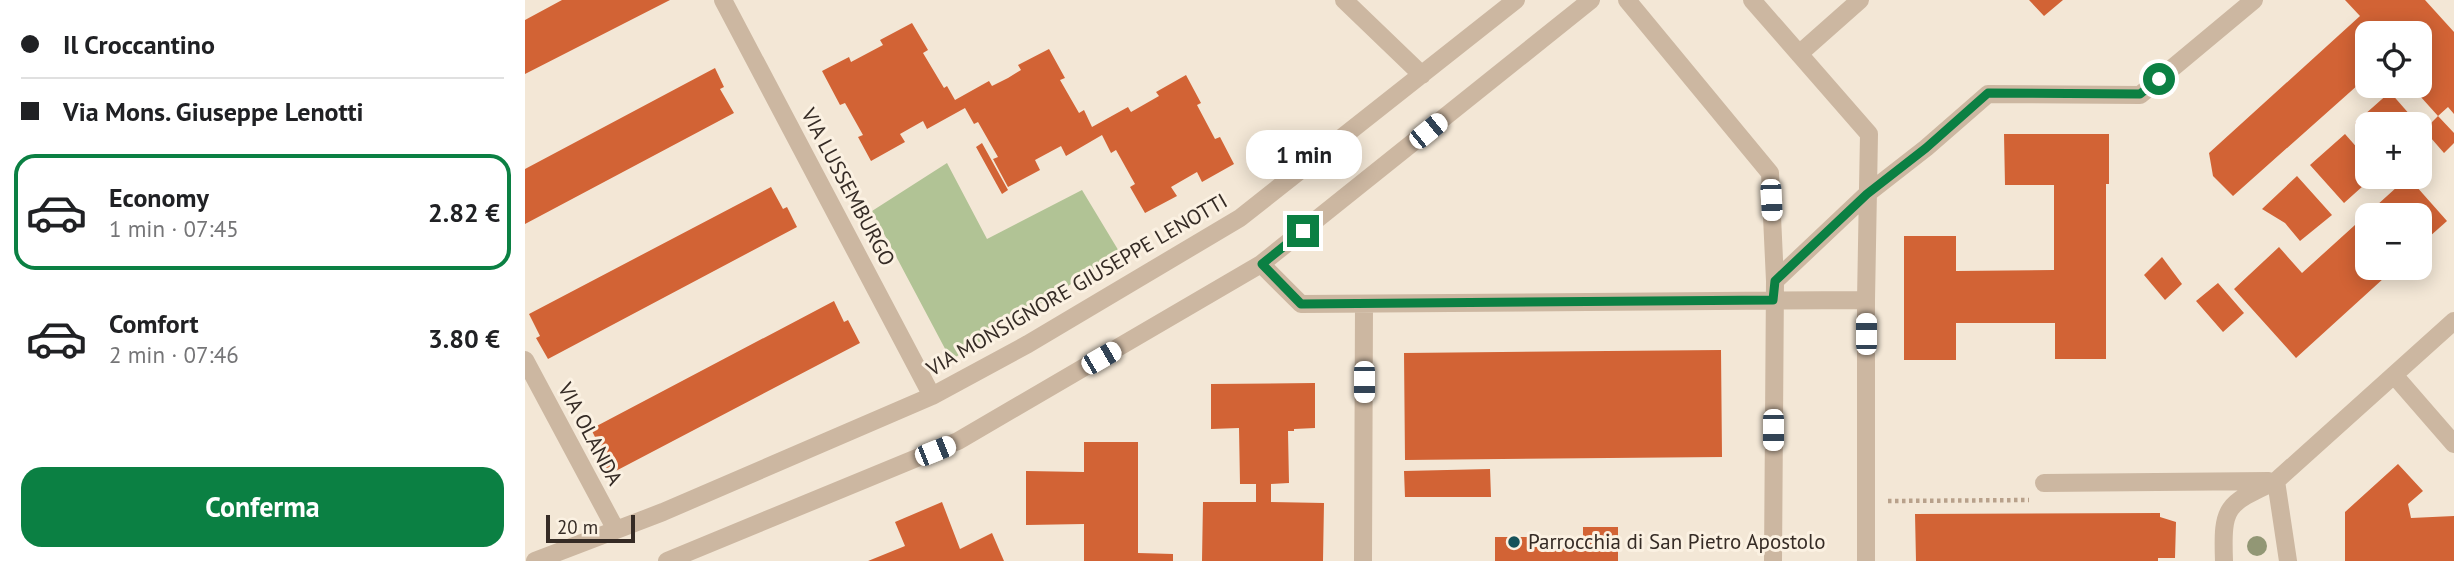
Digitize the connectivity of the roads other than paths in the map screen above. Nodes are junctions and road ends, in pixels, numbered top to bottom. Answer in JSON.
{"nodes":[{"id":1,"x":723,"y":0,"type":"edge"},
{"id":2,"x":1344,"y":0,"type":"edge"},
{"id":3,"x":1515,"y":0,"type":"edge"},
{"id":4,"x":1591,"y":0,"type":"edge"},
{"id":5,"x":1626,"y":0,"type":"edge"},
{"id":6,"x":1752,"y":0,"type":"edge"},
{"id":7,"x":1860,"y":0,"type":"edge"},
{"id":8,"x":2254,"y":0,"type":"edge"},
{"id":9,"x":1799,"y":54,"type":"junction"},
{"id":10,"x":1422,"y":75,"type":"junction"},
{"id":11,"x":1867,"y":194,"type":"junction"},
{"id":12,"x":1262,"y":264,"type":"junction"},
{"id":13,"x":1775,"y":281,"type":"junction"},
{"id":14,"x":1773,"y":300,"type":"junction"},
{"id":15,"x":1866,"y":300,"type":"junction"},
{"id":16,"x":1364,"y":305,"type":"junction"},
{"id":17,"x":2454,"y":321,"type":"edge"},
{"id":18,"x":525,"y":360,"type":"edge"},
{"id":19,"x":2394,"y":375,"type":"junction"},
{"id":20,"x":932,"y":396,"type":"junction"},
{"id":21,"x":2454,"y":444,"type":"edge"},
{"id":22,"x":2276,"y":481,"type":"junction"},
{"id":23,"x":2044,"y":483,"type":"dead end"},
{"id":24,"x":616,"y":530,"type":"junction"},
{"id":25,"x":535,"y":561,"type":"edge"},
{"id":26,"x":667,"y":561,"type":"edge"},
{"id":27,"x":1363,"y":561,"type":"edge"},
{"id":28,"x":1773,"y":561,"type":"edge"},
{"id":29,"x":1866,"y":561,"type":"edge"},
{"id":30,"x":2224,"y":561,"type":"edge"},
{"id":31,"x":2288,"y":561,"type":"edge"}],
"edges":[{"from":1,"to":20,"type":"street","name":"VIA LUSSEMBURGO"},
{"from":2,"to":10,"type":"street"},
{"from":3,"to":10,"type":"street","name":"VIA MONSIGNORE GIUSEPPE LENOTTI"},
{"from":4,"to":12,"type":"street"},
{"from":5,"to":13,"type":"street"},
{"from":6,"to":9,"type":"street"},
{"from":7,"to":9,"type":"street"},
{"from":8,"to":11,"type":"street"},
{"from":9,"to":11,"type":"street"},
{"from":10,"to":20,"type":"street","name":"VIA MONSIGNORE GIUSEPPE LENOTTI"},
{"from":11,"to":13,"type":"street"},
{"from":11,"to":15,"type":"street"},
{"from":12,"to":16,"type":"street"},
{"from":12,"to":26,"type":"street"},
{"from":13,"to":14,"type":"street"},
{"from":14,"to":15,"type":"street"},
{"from":14,"to":16,"type":"street"},
{"from":14,"to":28,"type":"street"},
{"from":15,"to":29,"type":"street"},
{"from":16,"to":27,"type":"street"},
{"from":17,"to":19,"type":"street"},
{"from":18,"to":24,"type":"street","name":"VIA OLANDA"},
{"from":19,"to":21,"type":"street"},
{"from":19,"to":22,"type":"street"},
{"from":20,"to":24,"type":"street","name":"VIA MONSIGNORE GIUSEPPE LENOTTI"},
{"from":22,"to":23,"type":"street"},
{"from":22,"to":30,"type":"street"},
{"from":22,"to":31,"type":"street"},
{"from":24,"to":25,"type":"street","name":"VIA MONSIGNORE GIUSEPPE LENOTTI"}]}
